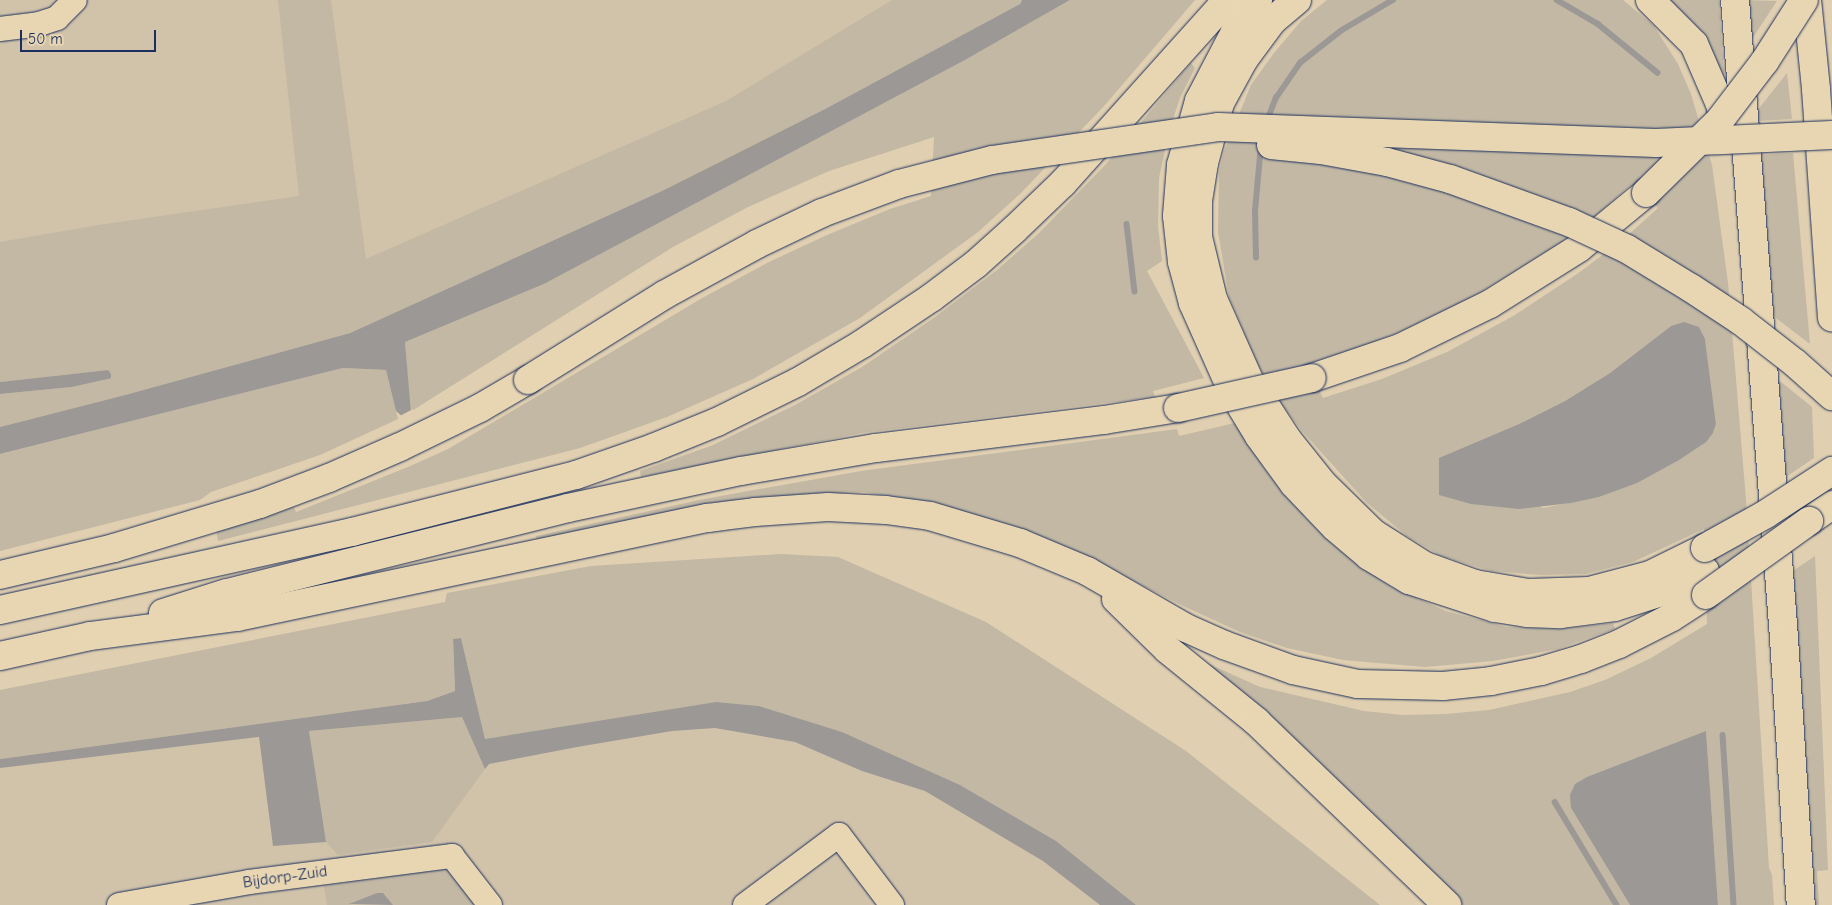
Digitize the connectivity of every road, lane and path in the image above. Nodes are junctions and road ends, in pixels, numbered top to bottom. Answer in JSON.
{"nodes":[{"id":1,"x":75,"y":0,"type":"edge"},
{"id":2,"x":1227,"y":0,"type":"edge"},
{"id":3,"x":1258,"y":0,"type":"edge"},
{"id":4,"x":1297,"y":0,"type":"edge"},
{"id":5,"x":1650,"y":0,"type":"edge"},
{"id":6,"x":1735,"y":0,"type":"edge"},
{"id":7,"x":1806,"y":0,"type":"edge"},
{"id":8,"x":0,"y":29,"type":"edge"},
{"id":9,"x":1832,"y":135,"type":"edge"},
{"id":10,"x":1119,"y":142,"type":"junction"},
{"id":11,"x":1832,"y":317,"type":"edge"},
{"id":12,"x":1760,"y":325,"type":"junction"},
{"id":13,"x":1832,"y":396,"type":"edge"},
{"id":14,"x":1832,"y":470,"type":"edge"},
{"id":15,"x":1832,"y":505,"type":"edge"},
{"id":16,"x":1087,"y":571,"type":"junction"},
{"id":17,"x":1705,"y":572,"type":"junction"},
{"id":18,"x":0,"y":575,"type":"edge"},
{"id":19,"x":0,"y":610,"type":"edge"},
{"id":20,"x":90,"y":636,"type":"junction"},
{"id":21,"x":0,"y":656,"type":"edge"},
{"id":22,"x":118,"y":905,"type":"edge"},
{"id":23,"x":490,"y":905,"type":"edge"},
{"id":24,"x":745,"y":905,"type":"edge"},
{"id":25,"x":892,"y":905,"type":"edge"},
{"id":26,"x":1447,"y":905,"type":"edge"},
{"id":27,"x":1801,"y":905,"type":"edge"}],
"edges":[{"from":1,"to":8,"type":"street"},
{"from":2,"to":19,"type":"highway"},
{"from":3,"to":17,"type":"highway"},
{"from":4,"to":17,"type":"highway"},
{"from":5,"to":12,"type":"highway"},
{"from":6,"to":12,"type":"highway"},
{"from":7,"to":11,"type":"highway"},
{"from":7,"to":20,"type":"highway","bridge":true},
{"from":9,"to":10,"type":"highway","bridge":true},
{"from":10,"to":13,"type":"highway","bridge":true},
{"from":10,"to":18,"type":"highway","bridge":true},
{"from":12,"to":27,"type":"highway"},
{"from":14,"to":17,"type":"highway","bridge":true},
{"from":15,"to":17,"type":"highway","bridge":true},
{"from":16,"to":17,"type":"highway"},
{"from":16,"to":20,"type":"highway"},
{"from":16,"to":26,"type":"highway"},
{"from":20,"to":21,"type":"highway"},
{"from":22,"to":23,"type":"street","name":"Bijdorp-Zuid"},
{"from":24,"to":25,"type":"street"}]}
